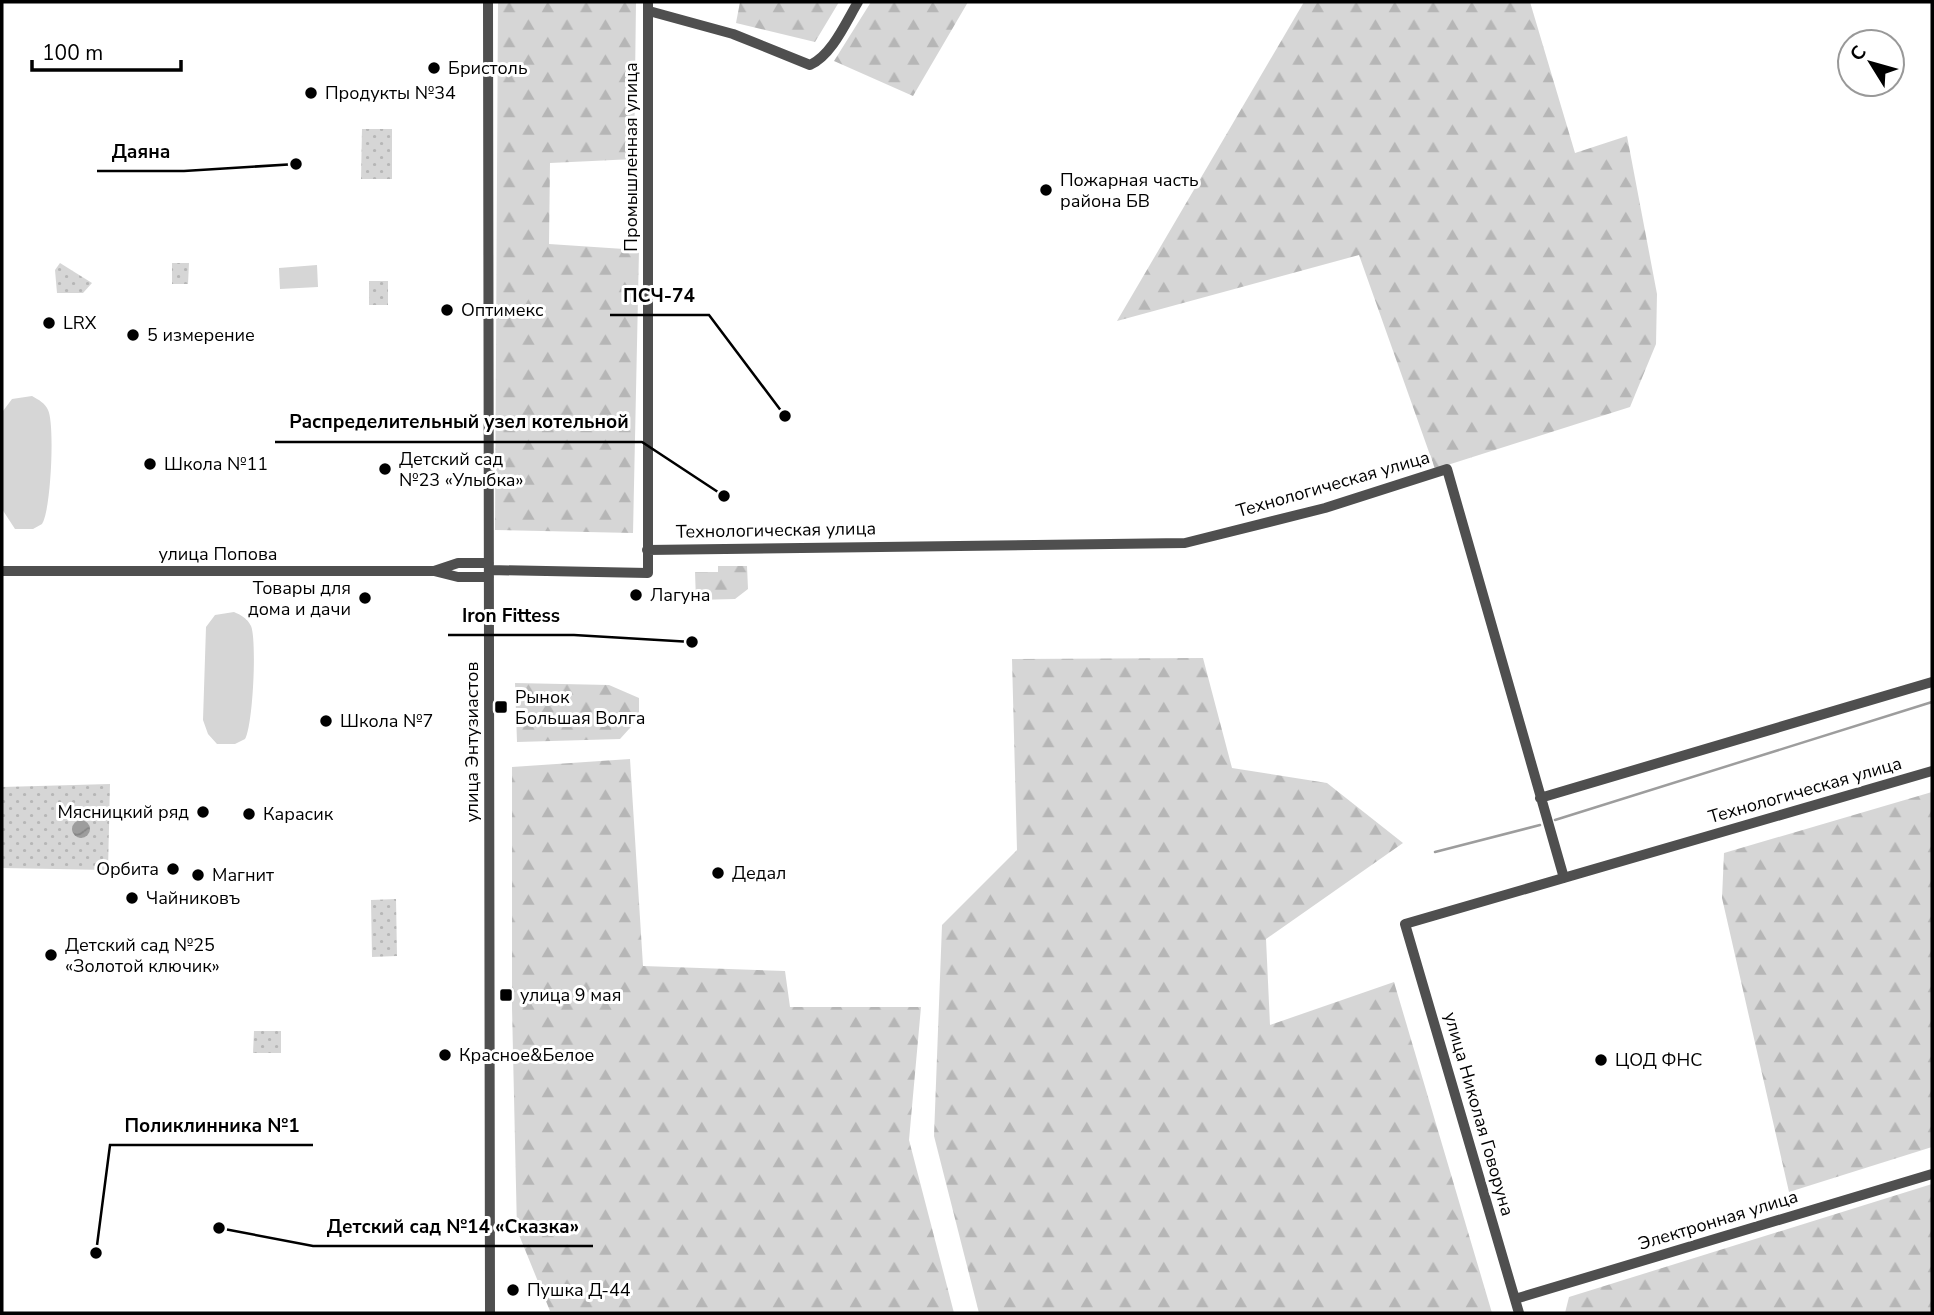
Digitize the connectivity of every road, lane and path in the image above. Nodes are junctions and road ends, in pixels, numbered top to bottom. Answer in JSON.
{"nodes":[{"id":1,"x":488,"y":2,"type":"edge"},
{"id":2,"x":858,"y":2,"type":"edge"},
{"id":3,"x":649,"y":7,"type":"edge"},
{"id":4,"x":647,"y":550,"type":"junction"},
{"id":5,"x":2,"y":570,"type":"edge"},
{"id":6,"x":489,"y":570,"type":"junction"},
{"id":7,"x":1932,"y":682,"type":"edge"},
{"id":8,"x":1932,"y":771,"type":"edge"},
{"id":9,"x":1540,"y":798,"type":"junction"},
{"id":10,"x":1564,"y":878,"type":"junction"},
{"id":11,"x":1405,"y":924,"type":"joint"},
{"id":12,"x":1932,"y":1174,"type":"edge"},
{"id":13,"x":1515,"y":1299,"type":"junction"},
{"id":14,"x":490,"y":1313,"type":"edge"},
{"id":15,"x":1519,"y":1313,"type":"edge"}],
"edges":[{"from":1,"to":6,"type":"street","name":"улица Энтузиастов"},
{"from":2,"to":3,"type":"street"},
{"from":3,"to":4,"type":"street","name":"Промышленная улица"},
{"from":4,"to":6,"type":"street","name":"Промышленная улица"},
{"from":4,"to":9,"type":"street","name":"Технологическая улица"},
{"from":5,"to":6,"type":"street","name":"улица Попова"},
{"from":6,"to":14,"type":"street","name":"улица Энтузиастов"},
{"from":7,"to":9,"type":"street"},
{"from":8,"to":10,"type":"street","name":"Технологическая улица"},
{"from":9,"to":10,"type":"street"},
{"from":10,"to":11,"type":"street","name":"Технологическая улица"},
{"from":11,"to":13,"type":"street","name":"улица Николая Говоруна"},
{"from":12,"to":13,"type":"street","name":"Электронная улица"},
{"from":13,"to":15,"type":"street","name":"улица Николая Говоруна"}]}
